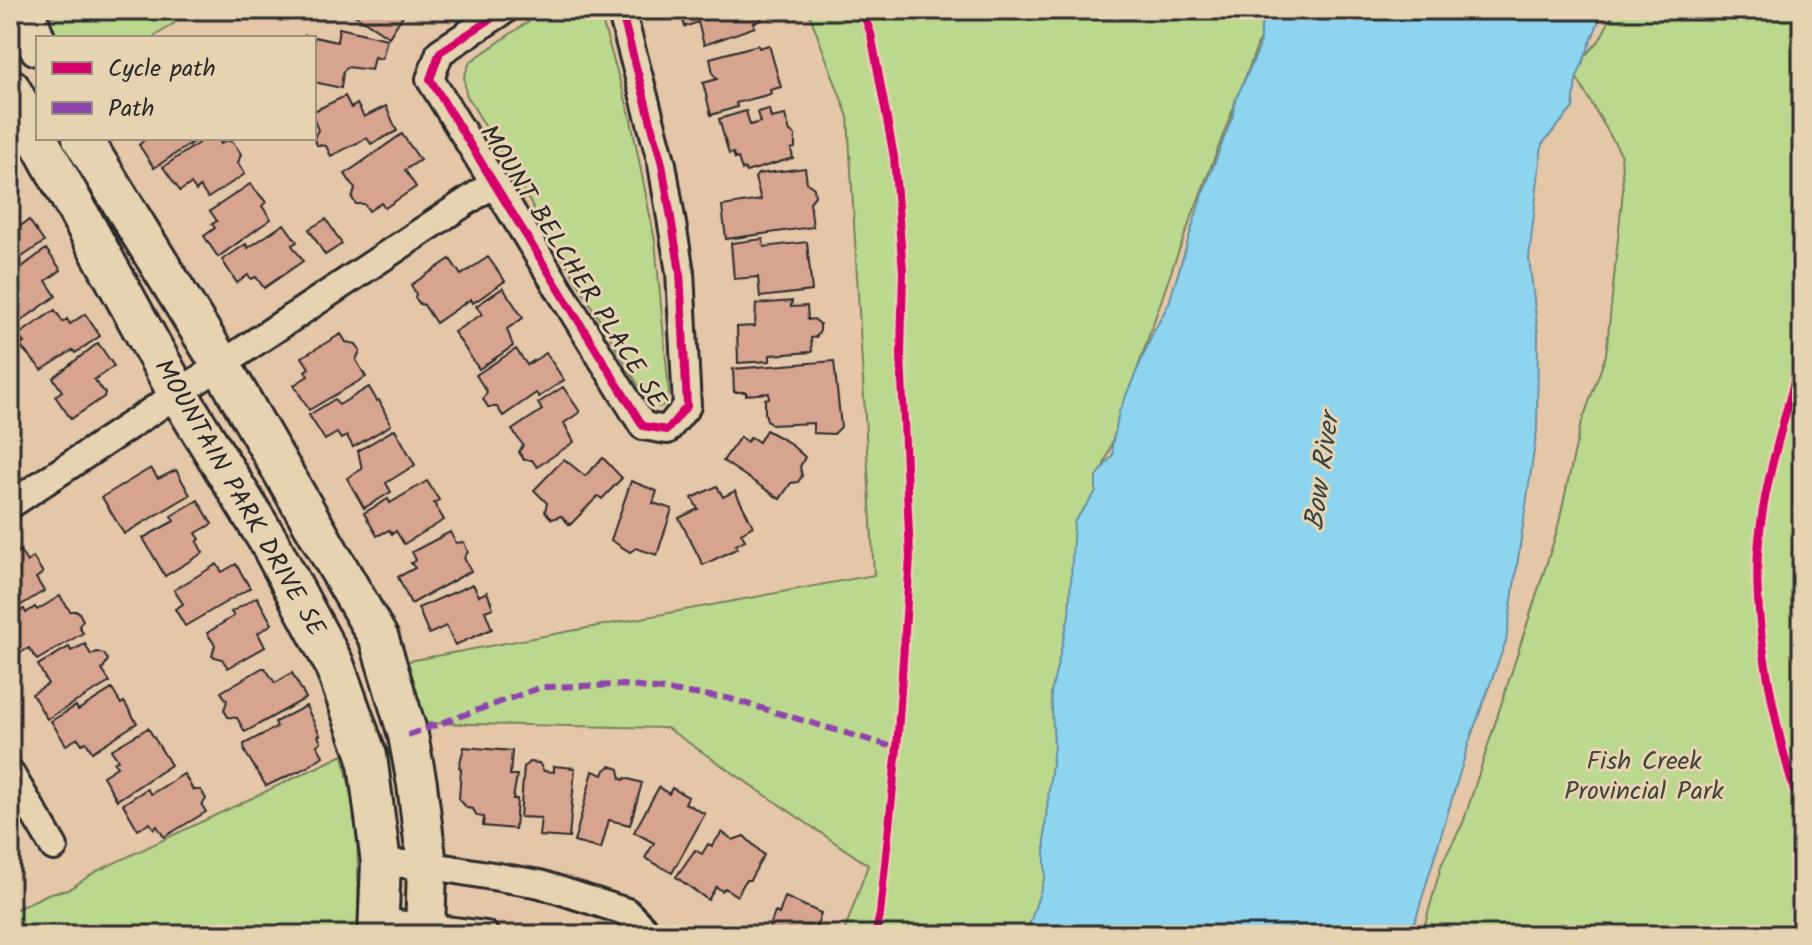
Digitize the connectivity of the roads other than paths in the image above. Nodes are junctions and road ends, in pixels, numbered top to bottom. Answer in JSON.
{"nodes":[{"id":1,"x":24,"y":10,"type":"edge"},
{"id":2,"x":505,"y":10,"type":"edge"},
{"id":3,"x":621,"y":10,"type":"edge"},
{"id":4,"x":36,"y":41,"type":"edge"},
{"id":5,"x":10,"y":88,"type":"edge"},
{"id":6,"x":36,"y":135,"type":"edge"},
{"id":7,"x":39,"y":140,"type":"edge"},
{"id":8,"x":83,"y":140,"type":"edge"},
{"id":9,"x":493,"y":184,"type":"junction"},
{"id":10,"x":220,"y":363,"type":"junction"},
{"id":11,"x":177,"y":392,"type":"junction"},
{"id":12,"x":10,"y":505,"type":"edge"},
{"id":13,"x":10,"y":773,"type":"edge"},
{"id":14,"x":54,"y":847,"type":"dead end"},
{"id":15,"x":381,"y":863,"type":"junction"},
{"id":16,"x":427,"y":865,"type":"junction"},
{"id":17,"x":379,"y":928,"type":"edge"},
{"id":18,"x":426,"y":931,"type":"edge"},
{"id":19,"x":485,"y":935,"type":"edge"},
{"id":20,"x":644,"y":935,"type":"edge"}],
"edges":[{"from":1,"to":4,"type":"street"},
{"from":2,"to":9,"type":"street","name":"MOUNT BELCHER PLACE SE"},
{"from":3,"to":9,"type":"street","name":"MOUNT BELCHER PLACE SE"},
{"from":5,"to":6,"type":"street","name":"MOUNTAIN PARK DRIVE SE"},
{"from":7,"to":11,"type":"street","name":"MOUNTAIN PARK DRIVE SE"},
{"from":8,"to":10,"type":"street","name":"MOUNTAIN PARK DRIVE SE"},
{"from":9,"to":10,"type":"street","name":"MOUNT BELCHER PLACE SE"},
{"from":10,"to":11,"type":"street","name":"MOUNT BELCHER PLACE SE"},
{"from":10,"to":16,"type":"street","name":"MOUNTAIN PARK DRIVE SE"},
{"from":11,"to":12,"type":"street","name":"MOUNT BELCHER PLACE SE"},
{"from":11,"to":15,"type":"street","name":"MOUNTAIN PARK DRIVE SE"},
{"from":13,"to":14,"type":"street"},
{"from":15,"to":16,"type":"street"},
{"from":15,"to":17,"type":"street","name":"MOUNTAIN PARK DRIVE SE"},
{"from":16,"to":18,"type":"street","name":"MOUNTAIN PARK DRIVE SE"},
{"from":16,"to":20,"type":"street"},
{"from":17,"to":18,"type":"street"},
{"from":18,"to":19,"type":"street"}]}
